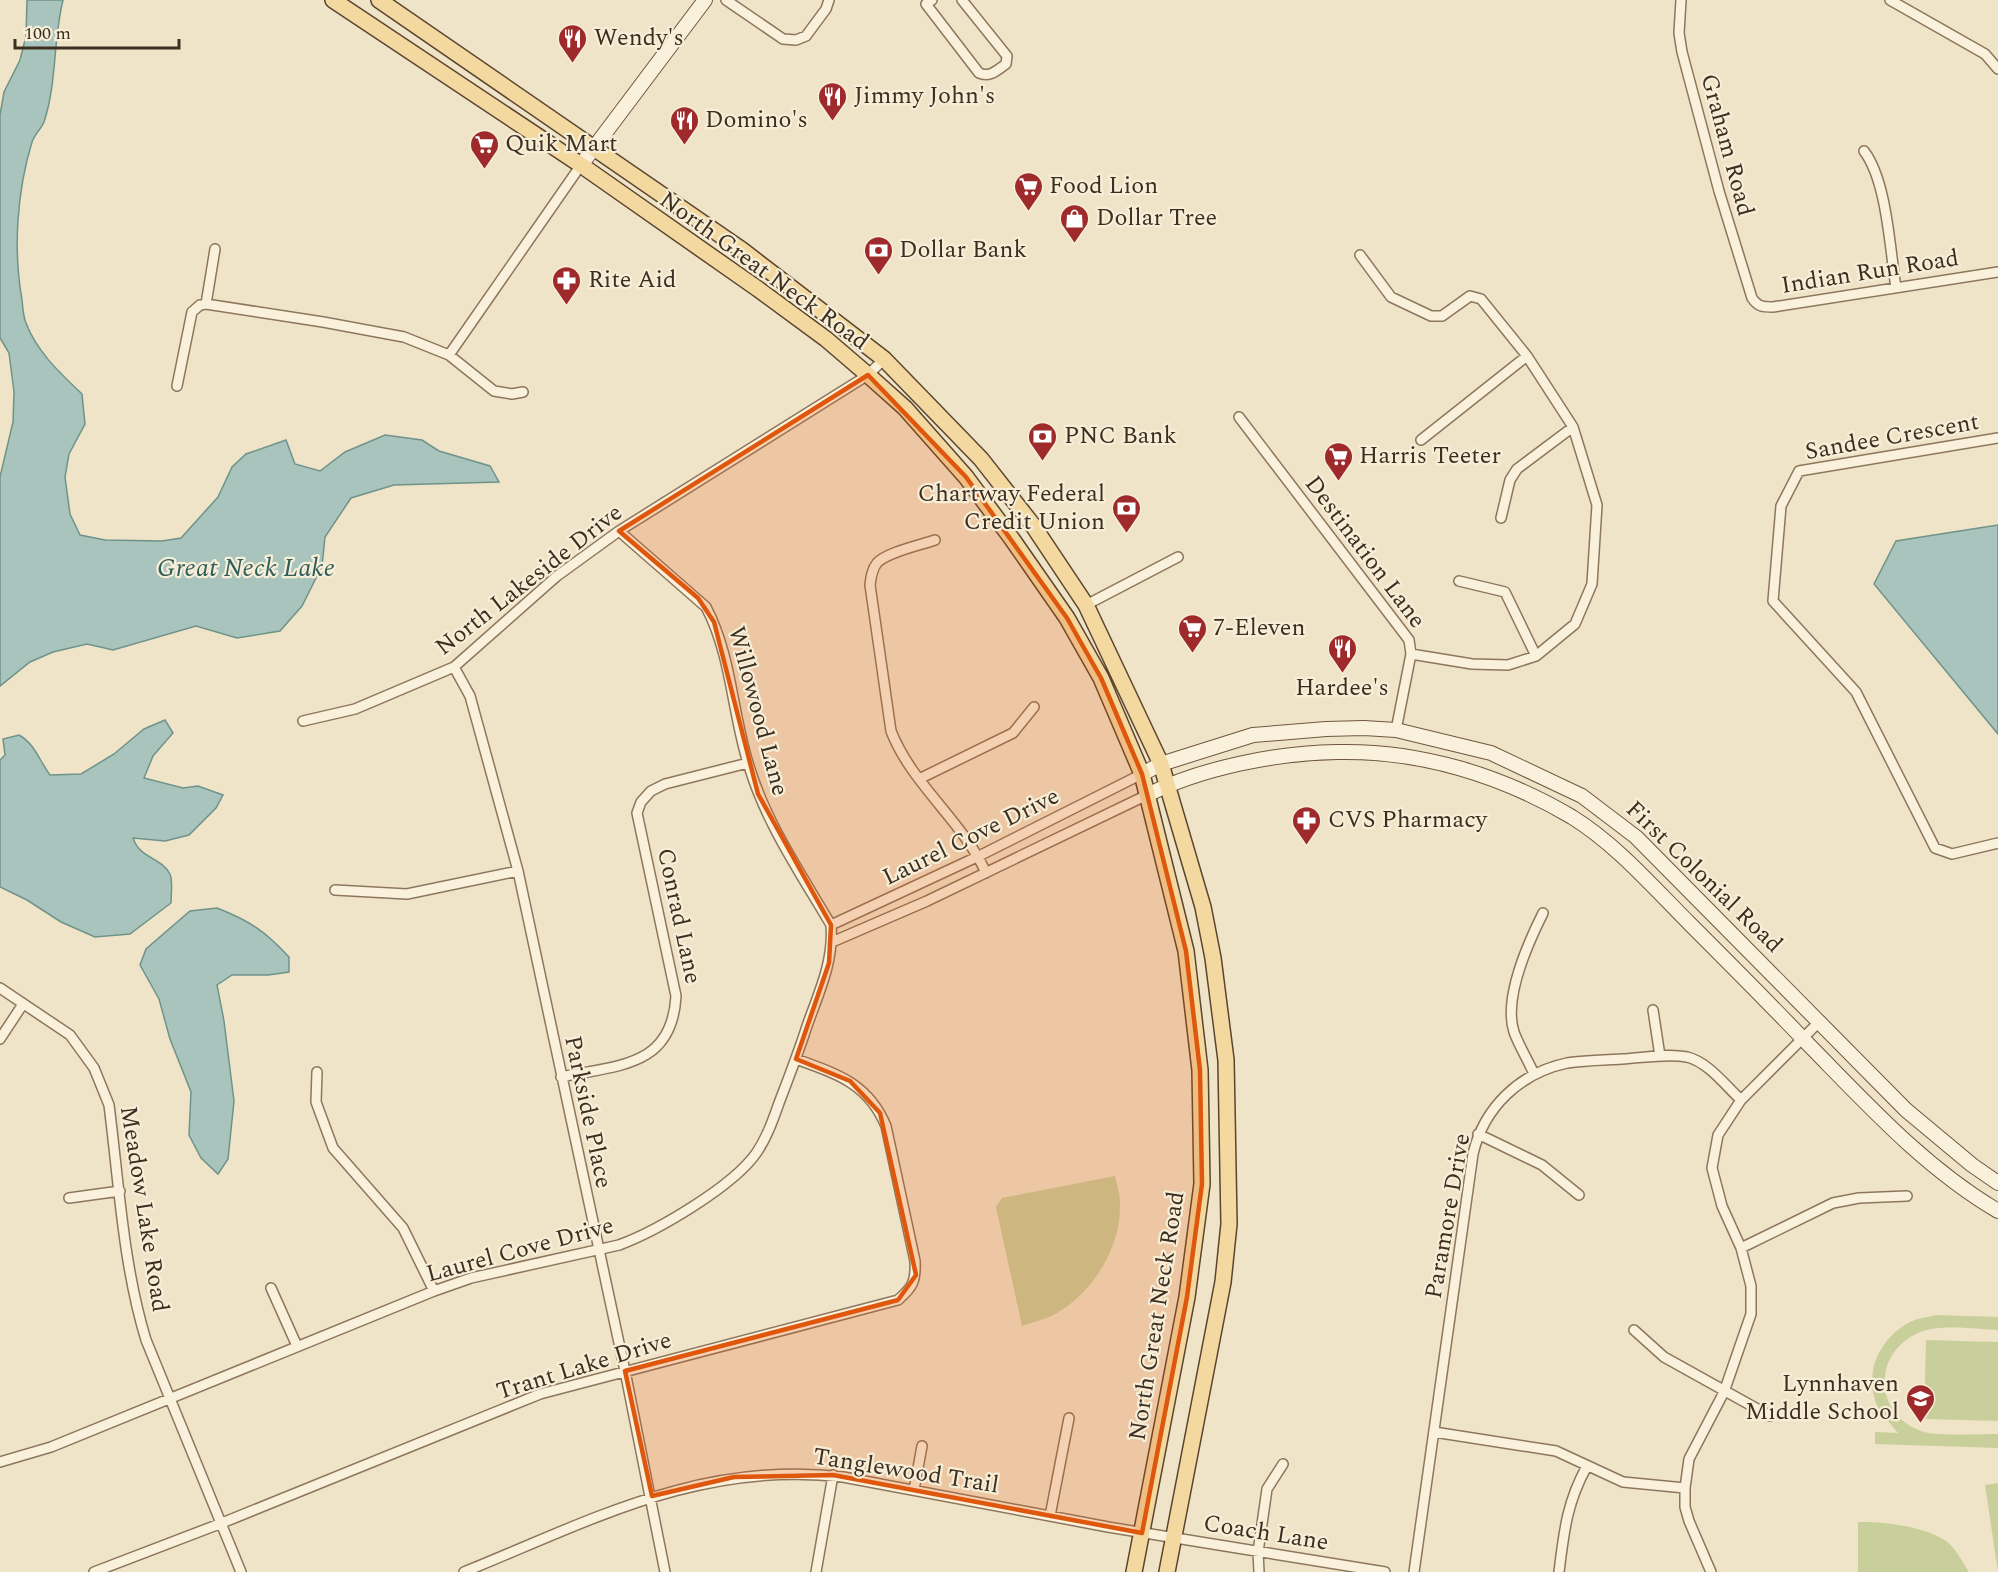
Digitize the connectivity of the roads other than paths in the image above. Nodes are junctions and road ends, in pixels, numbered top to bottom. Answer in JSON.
{"nodes":[{"id":1,"x":333,"y":0,"type":"edge"},
{"id":2,"x":379,"y":0,"type":"edge"},
{"id":3,"x":705,"y":0,"type":"edge"},
{"id":4,"x":726,"y":0,"type":"edge"},
{"id":5,"x":829,"y":0,"type":"edge"},
{"id":6,"x":962,"y":0,"type":"edge"},
{"id":7,"x":1681,"y":0,"type":"edge"},
{"id":8,"x":1890,"y":0,"type":"edge"},
{"id":9,"x":927,"y":1,"type":"edge"},
{"id":10,"x":1998,"y":69,"type":"edge"},
{"id":11,"x":595,"y":147,"type":"junction"},
{"id":12,"x":1864,"y":151,"type":"dead end"},
{"id":13,"x":581,"y":165,"type":"junction"},
{"id":14,"x":215,"y":249,"type":"dead end"},
{"id":15,"x":1360,"y":255,"type":"dead end"},
{"id":16,"x":1998,"y":272,"type":"edge"},
{"id":17,"x":1896,"y":288,"type":"junction"},
{"id":18,"x":1752,"y":298,"type":"joint"},
{"id":19,"x":207,"y":304,"type":"junction"},
{"id":20,"x":449,"y":355,"type":"junction"},
{"id":21,"x":1527,"y":356,"type":"junction"},
{"id":22,"x":884,"y":359,"type":"junction"},
{"id":23,"x":868,"y":375,"type":"junction"},
{"id":24,"x":177,"y":386,"type":"dead end"},
{"id":25,"x":523,"y":392,"type":"dead end"},
{"id":26,"x":1239,"y":417,"type":"dead end"},
{"id":27,"x":1574,"y":427,"type":"junction"},
{"id":28,"x":1998,"y":438,"type":"edge"},
{"id":29,"x":1421,"y":440,"type":"dead end"},
{"id":30,"x":1501,"y":518,"type":"dead end"},
{"id":31,"x":619,"y":531,"type":"junction"},
{"id":32,"x":935,"y":540,"type":"dead end"},
{"id":33,"x":1178,"y":557,"type":"dead end"},
{"id":34,"x":1459,"y":581,"type":"dead end"},
{"id":35,"x":1086,"y":605,"type":"junction"},
{"id":36,"x":1474,"y":653,"type":"dead end"},
{"id":37,"x":1411,"y":654,"type":"junction"},
{"id":38,"x":1536,"y":656,"type":"junction"},
{"id":39,"x":1472,"y":664,"type":"junction"},
{"id":40,"x":454,"y":667,"type":"junction"},
{"id":41,"x":1034,"y":708,"type":"dead end"},
{"id":42,"x":303,"y":721,"type":"dead end"},
{"id":43,"x":1396,"y":730,"type":"junction"},
{"id":44,"x":748,"y":763,"type":"junction"},
{"id":45,"x":1161,"y":764,"type":"junction"},
{"id":46,"x":1142,"y":774,"type":"junction"},
{"id":47,"x":920,"y":779,"type":"junction"},
{"id":48,"x":1168,"y":785,"type":"junction"},
{"id":49,"x":1147,"y":795,"type":"junction"},
{"id":50,"x":1998,"y":843,"type":"edge"},
{"id":51,"x":979,"y":856,"type":"junction"},
{"id":52,"x":518,"y":872,"type":"junction"},
{"id":53,"x":986,"y":873,"type":"junction"},
{"id":54,"x":334,"y":890,"type":"dead end"},
{"id":55,"x":1543,"y":913,"type":"dead end"},
{"id":56,"x":831,"y":925,"type":"junction"},
{"id":57,"x":832,"y":942,"type":"junction"},
{"id":58,"x":0,"y":988,"type":"edge"},
{"id":59,"x":23,"y":1004,"type":"junction"},
{"id":60,"x":1653,"y":1010,"type":"dead end"},
{"id":61,"x":1820,"y":1021,"type":"junction"},
{"id":62,"x":1803,"y":1038,"type":"junction"},
{"id":63,"x":0,"y":1039,"type":"edge"},
{"id":64,"x":1660,"y":1056,"type":"junction"},
{"id":65,"x":796,"y":1059,"type":"junction"},
{"id":66,"x":317,"y":1072,"type":"dead end"},
{"id":67,"x":1534,"y":1074,"type":"junction"},
{"id":68,"x":561,"y":1077,"type":"junction"},
{"id":69,"x":1741,"y":1100,"type":"junction"},
{"id":70,"x":1478,"y":1134,"type":"junction"},
{"id":71,"x":1998,"y":1183,"type":"edge"},
{"id":72,"x":120,"y":1191,"type":"junction"},
{"id":73,"x":1579,"y":1195,"type":"dead end"},
{"id":74,"x":1907,"y":1196,"type":"dead end"},
{"id":75,"x":69,"y":1198,"type":"dead end"},
{"id":76,"x":1998,"y":1211,"type":"edge"},
{"id":77,"x":1742,"y":1248,"type":"junction"},
{"id":78,"x":598,"y":1250,"type":"junction"},
{"id":79,"x":271,"y":1288,"type":"dead end"},
{"id":80,"x":434,"y":1291,"type":"junction"},
{"id":81,"x":1634,"y":1330,"type":"dead end"},
{"id":82,"x":297,"y":1346,"type":"junction"},
{"id":83,"x":625,"y":1371,"type":"junction"},
{"id":84,"x":1724,"y":1392,"type":"junction"},
{"id":85,"x":170,"y":1398,"type":"junction"},
{"id":86,"x":1770,"y":1416,"type":"dead end"},
{"id":87,"x":1069,"y":1418,"type":"dead end"},
{"id":88,"x":1434,"y":1432,"type":"junction"},
{"id":89,"x":922,"y":1446,"type":"dead end"},
{"id":90,"x":0,"y":1462,"type":"edge"},
{"id":91,"x":1283,"y":1464,"type":"dead end"},
{"id":92,"x":1587,"y":1466,"type":"junction"},
{"id":93,"x":833,"y":1475,"type":"junction"},
{"id":94,"x":1685,"y":1488,"type":"junction"},
{"id":95,"x":914,"y":1490,"type":"junction"},
{"id":96,"x":652,"y":1496,"type":"junction"},
{"id":97,"x":1050,"y":1516,"type":"junction"},
{"id":98,"x":222,"y":1523,"type":"junction"},
{"id":99,"x":1142,"y":1533,"type":"junction"},
{"id":100,"x":1174,"y":1538,"type":"junction"},
{"id":101,"x":1258,"y":1552,"type":"junction"},
{"id":102,"x":94,"y":1572,"type":"edge"},
{"id":103,"x":241,"y":1572,"type":"edge"},
{"id":104,"x":464,"y":1572,"type":"edge"},
{"id":105,"x":665,"y":1572,"type":"edge"},
{"id":106,"x":816,"y":1572,"type":"edge"},
{"id":107,"x":1134,"y":1572,"type":"edge"},
{"id":108,"x":1167,"y":1572,"type":"edge"},
{"id":109,"x":1259,"y":1572,"type":"edge"},
{"id":110,"x":1385,"y":1572,"type":"edge"},
{"id":111,"x":1414,"y":1572,"type":"edge"},
{"id":112,"x":1559,"y":1572,"type":"edge"},
{"id":113,"x":1711,"y":1572,"type":"edge"}],
"edges":[{"from":1,"to":13,"type":"main road","name":"North Great Neck Road"},
{"from":2,"to":11,"type":"main road","name":"North Great Neck Road"},
{"from":3,"to":11,"type":"main road"},
{"from":4,"to":5,"type":"street"},
{"from":6,"to":9,"type":"street"},
{"from":7,"to":18,"type":"street","name":"Graham Road"},
{"from":8,"to":10,"type":"street"},
{"from":11,"to":13,"type":"main road"},
{"from":11,"to":22,"type":"main road","name":"North Great Neck Road"},
{"from":12,"to":17,"type":"street"},
{"from":13,"to":20,"type":"street"},
{"from":13,"to":23,"type":"main road","name":"North Great Neck Road"},
{"from":14,"to":19,"type":"street"},
{"from":15,"to":21,"type":"street","name":"Destination Lane"},
{"from":16,"to":17,"type":"street","name":"Indian Run Road"},
{"from":17,"to":18,"type":"street","name":"Indian Run Road"},
{"from":19,"to":20,"type":"street"},
{"from":19,"to":24,"type":"street"},
{"from":20,"to":25,"type":"street"},
{"from":21,"to":27,"type":"street","name":"Destination Lane"},
{"from":21,"to":29,"type":"street"},
{"from":22,"to":23,"type":"street","name":"North Lakeside Drive"},
{"from":22,"to":35,"type":"main road","name":"North Great Neck Road"},
{"from":23,"to":31,"type":"street","name":"North Lakeside Drive"},
{"from":23,"to":46,"type":"main road","name":"North Great Neck Road"},
{"from":26,"to":37,"type":"street","name":"Destination Lane"},
{"from":27,"to":30,"type":"street"},
{"from":27,"to":38,"type":"street","name":"Destination Lane"},
{"from":28,"to":50,"type":"street","name":"Sandee Crescent"},
{"from":31,"to":40,"type":"street","name":"North Lakeside Drive"},
{"from":31,"to":44,"type":"street","name":"Willowood Lane"},
{"from":32,"to":47,"type":"street"},
{"from":33,"to":35,"type":"street"},
{"from":34,"to":38,"type":"street"},
{"from":35,"to":45,"type":"main road","name":"North Great Neck Road"},
{"from":36,"to":39,"type":"street"},
{"from":37,"to":39,"type":"street","name":"Destination Lane"},
{"from":37,"to":43,"type":"street","name":"Destination Lane"},
{"from":38,"to":39,"type":"street","name":"Destination Lane"},
{"from":40,"to":42,"type":"street","name":"North Lakeside Drive"},
{"from":40,"to":52,"type":"street","name":"Parkside Place"},
{"from":41,"to":47,"type":"street"},
{"from":43,"to":45,"type":"main road","name":"First Colonial Road"},
{"from":43,"to":61,"type":"main road","name":"First Colonial Road"},
{"from":44,"to":56,"type":"street","name":"Willowood Lane"},
{"from":44,"to":68,"type":"street","name":"Conrad Lane"},
{"from":45,"to":46,"type":"main road","name":"First Colonial Road"},
{"from":45,"to":48,"type":"main road","name":"North Great Neck Road"},
{"from":46,"to":49,"type":"main road","name":"North Great Neck Road"},
{"from":46,"to":51,"type":"street","name":"Laurel Cove Drive"},
{"from":47,"to":51,"type":"street"},
{"from":48,"to":49,"type":"main road","name":"First Colonial Road"},
{"from":48,"to":62,"type":"main road","name":"First Colonial Road"},
{"from":48,"to":100,"type":"main road","name":"North Great Neck Road"},
{"from":49,"to":53,"type":"street","name":"Laurel Cove Drive"},
{"from":49,"to":99,"type":"main road","name":"North Great Neck Road"},
{"from":51,"to":53,"type":"street"},
{"from":51,"to":56,"type":"street","name":"Laurel Cove Drive"},
{"from":52,"to":54,"type":"street"},
{"from":52,"to":68,"type":"street","name":"Parkside Place"},
{"from":53,"to":57,"type":"street","name":"Laurel Cove Drive"},
{"from":55,"to":67,"type":"street"},
{"from":56,"to":57,"type":"street","name":"Laurel Cove Drive"},
{"from":57,"to":65,"type":"street","name":"Laurel Cove Drive"},
{"from":58,"to":59,"type":"street","name":"Meadow Lake Road"},
{"from":59,"to":63,"type":"street"},
{"from":59,"to":72,"type":"street","name":"Meadow Lake Road"},
{"from":60,"to":64,"type":"street"},
{"from":61,"to":62,"type":"street"},
{"from":61,"to":71,"type":"main road","name":"First Colonial Road"},
{"from":62,"to":69,"type":"street"},
{"from":62,"to":76,"type":"main road","name":"First Colonial Road"},
{"from":64,"to":67,"type":"street","name":"Paramore Drive"},
{"from":64,"to":69,"type":"street","name":"Paramore Drive"},
{"from":65,"to":78,"type":"street","name":"Laurel Cove Drive"},
{"from":65,"to":83,"type":"street","name":"Trant Lake Drive"},
{"from":66,"to":80,"type":"street"},
{"from":67,"to":70,"type":"street","name":"Paramore Drive"},
{"from":68,"to":78,"type":"street","name":"Parkside Place"},
{"from":69,"to":77,"type":"street"},
{"from":70,"to":73,"type":"street"},
{"from":70,"to":88,"type":"street","name":"Paramore Drive"},
{"from":72,"to":75,"type":"street"},
{"from":72,"to":85,"type":"street","name":"Meadow Lake Road"},
{"from":74,"to":77,"type":"street"},
{"from":77,"to":84,"type":"street"},
{"from":78,"to":80,"type":"street","name":"Laurel Cove Drive"},
{"from":78,"to":83,"type":"street","name":"Parkside Place"},
{"from":79,"to":82,"type":"street"},
{"from":80,"to":82,"type":"street","name":"Laurel Cove Drive"},
{"from":81,"to":84,"type":"street"},
{"from":82,"to":85,"type":"street","name":"Laurel Cove Drive"},
{"from":83,"to":96,"type":"street","name":"Parkside Place"},
{"from":83,"to":98,"type":"street","name":"Trant Lake Drive"},
{"from":84,"to":86,"type":"street"},
{"from":84,"to":94,"type":"street"},
{"from":85,"to":90,"type":"street","name":"Laurel Cove Drive"},
{"from":85,"to":98,"type":"street","name":"Meadow Lake Road"},
{"from":87,"to":97,"type":"street"},
{"from":88,"to":92,"type":"street"},
{"from":88,"to":111,"type":"street","name":"Paramore Drive"},
{"from":89,"to":95,"type":"street"},
{"from":91,"to":101,"type":"street"},
{"from":92,"to":94,"type":"street"},
{"from":92,"to":112,"type":"street"},
{"from":93,"to":95,"type":"street","name":"Tanglewood Trail"},
{"from":93,"to":96,"type":"street","name":"Tanglewood Trail"},
{"from":93,"to":106,"type":"street"},
{"from":94,"to":113,"type":"street"},
{"from":95,"to":97,"type":"street","name":"Tanglewood Trail"},
{"from":96,"to":104,"type":"street","name":"Tanglewood Trail"},
{"from":96,"to":105,"type":"street","name":"Parkside Place"},
{"from":97,"to":99,"type":"street","name":"Tanglewood Trail"},
{"from":98,"to":102,"type":"street","name":"Trant Lake Drive"},
{"from":98,"to":103,"type":"street","name":"Meadow Lake Road"},
{"from":99,"to":100,"type":"street","name":"Coach Lane"},
{"from":99,"to":107,"type":"main road","name":"North Great Neck Road"},
{"from":100,"to":101,"type":"street","name":"Coach Lane"},
{"from":100,"to":108,"type":"main road","name":"North Great Neck Road"},
{"from":101,"to":109,"type":"street"},
{"from":101,"to":110,"type":"street","name":"Coach Lane"}]}
